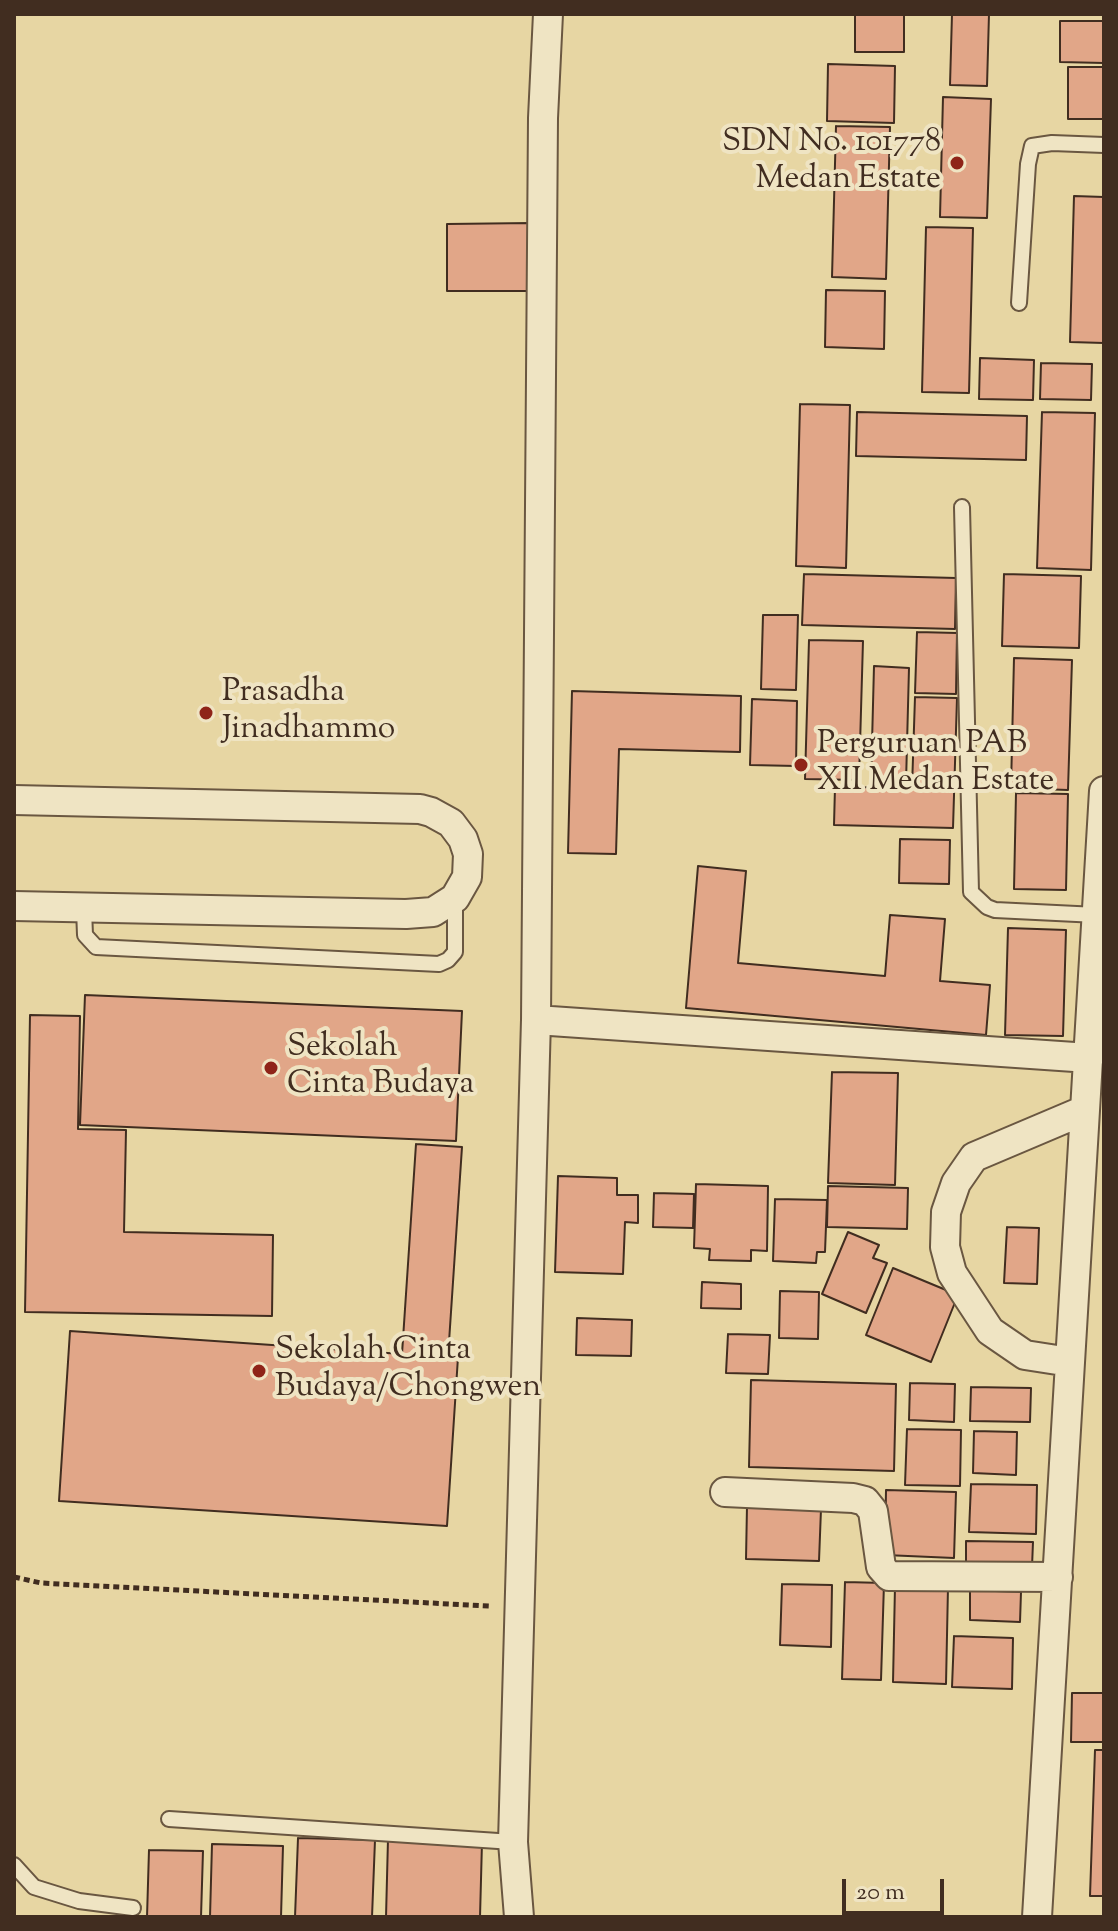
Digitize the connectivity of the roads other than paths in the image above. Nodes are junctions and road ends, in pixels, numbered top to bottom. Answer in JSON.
{"nodes":[{"id":1,"x":548,"y":14,"type":"edge"},
{"id":2,"x":1104,"y":145,"type":"edge"},
{"id":3,"x":1019,"y":303,"type":"dead end"},
{"id":4,"x":962,"y":507,"type":"dead end"},
{"id":5,"x":1104,"y":791,"type":"edge"},
{"id":6,"x":14,"y":800,"type":"edge"},
{"id":7,"x":455,"y":898,"type":"junction"},
{"id":8,"x":14,"y":906,"type":"edge"},
{"id":9,"x":84,"y":909,"type":"junction"},
{"id":10,"x":1097,"y":915,"type":"junction"},
{"id":11,"x":536,"y":1020,"type":"junction"},
{"id":12,"x":1089,"y":1058,"type":"junction"},
{"id":13,"x":1085,"y":1110,"type":"junction"},
{"id":14,"x":1070,"y":1362,"type":"junction"},
{"id":15,"x":725,"y":1492,"type":"dead end"},
{"id":16,"x":1058,"y":1577,"type":"junction"},
{"id":17,"x":169,"y":1819,"type":"dead end"},
{"id":18,"x":513,"y":1842,"type":"junction"},
{"id":19,"x":14,"y":1865,"type":"edge"},
{"id":20,"x":133,"y":1908,"type":"dead end"},
{"id":21,"x":519,"y":1917,"type":"edge"},
{"id":22,"x":1037,"y":1917,"type":"edge"}],
"edges":[{"from":1,"to":11,"type":"street"},
{"from":2,"to":3,"type":"lane"},
{"from":4,"to":10,"type":"lane"},
{"from":5,"to":10,"type":"street"},
{"from":6,"to":7,"type":"street"},
{"from":7,"to":9,"type":"street"},
{"from":7,"to":9,"type":"lane"},
{"from":8,"to":9,"type":"street"},
{"from":10,"to":12,"type":"street"},
{"from":11,"to":12,"type":"street"},
{"from":11,"to":18,"type":"street"},
{"from":12,"to":13,"type":"street"},
{"from":13,"to":14,"type":"street"},
{"from":13,"to":14,"type":"street"},
{"from":14,"to":16,"type":"street"},
{"from":15,"to":16,"type":"street"},
{"from":16,"to":22,"type":"street"},
{"from":17,"to":18,"type":"lane"},
{"from":18,"to":21,"type":"street"},
{"from":19,"to":20,"type":"lane"}]}
